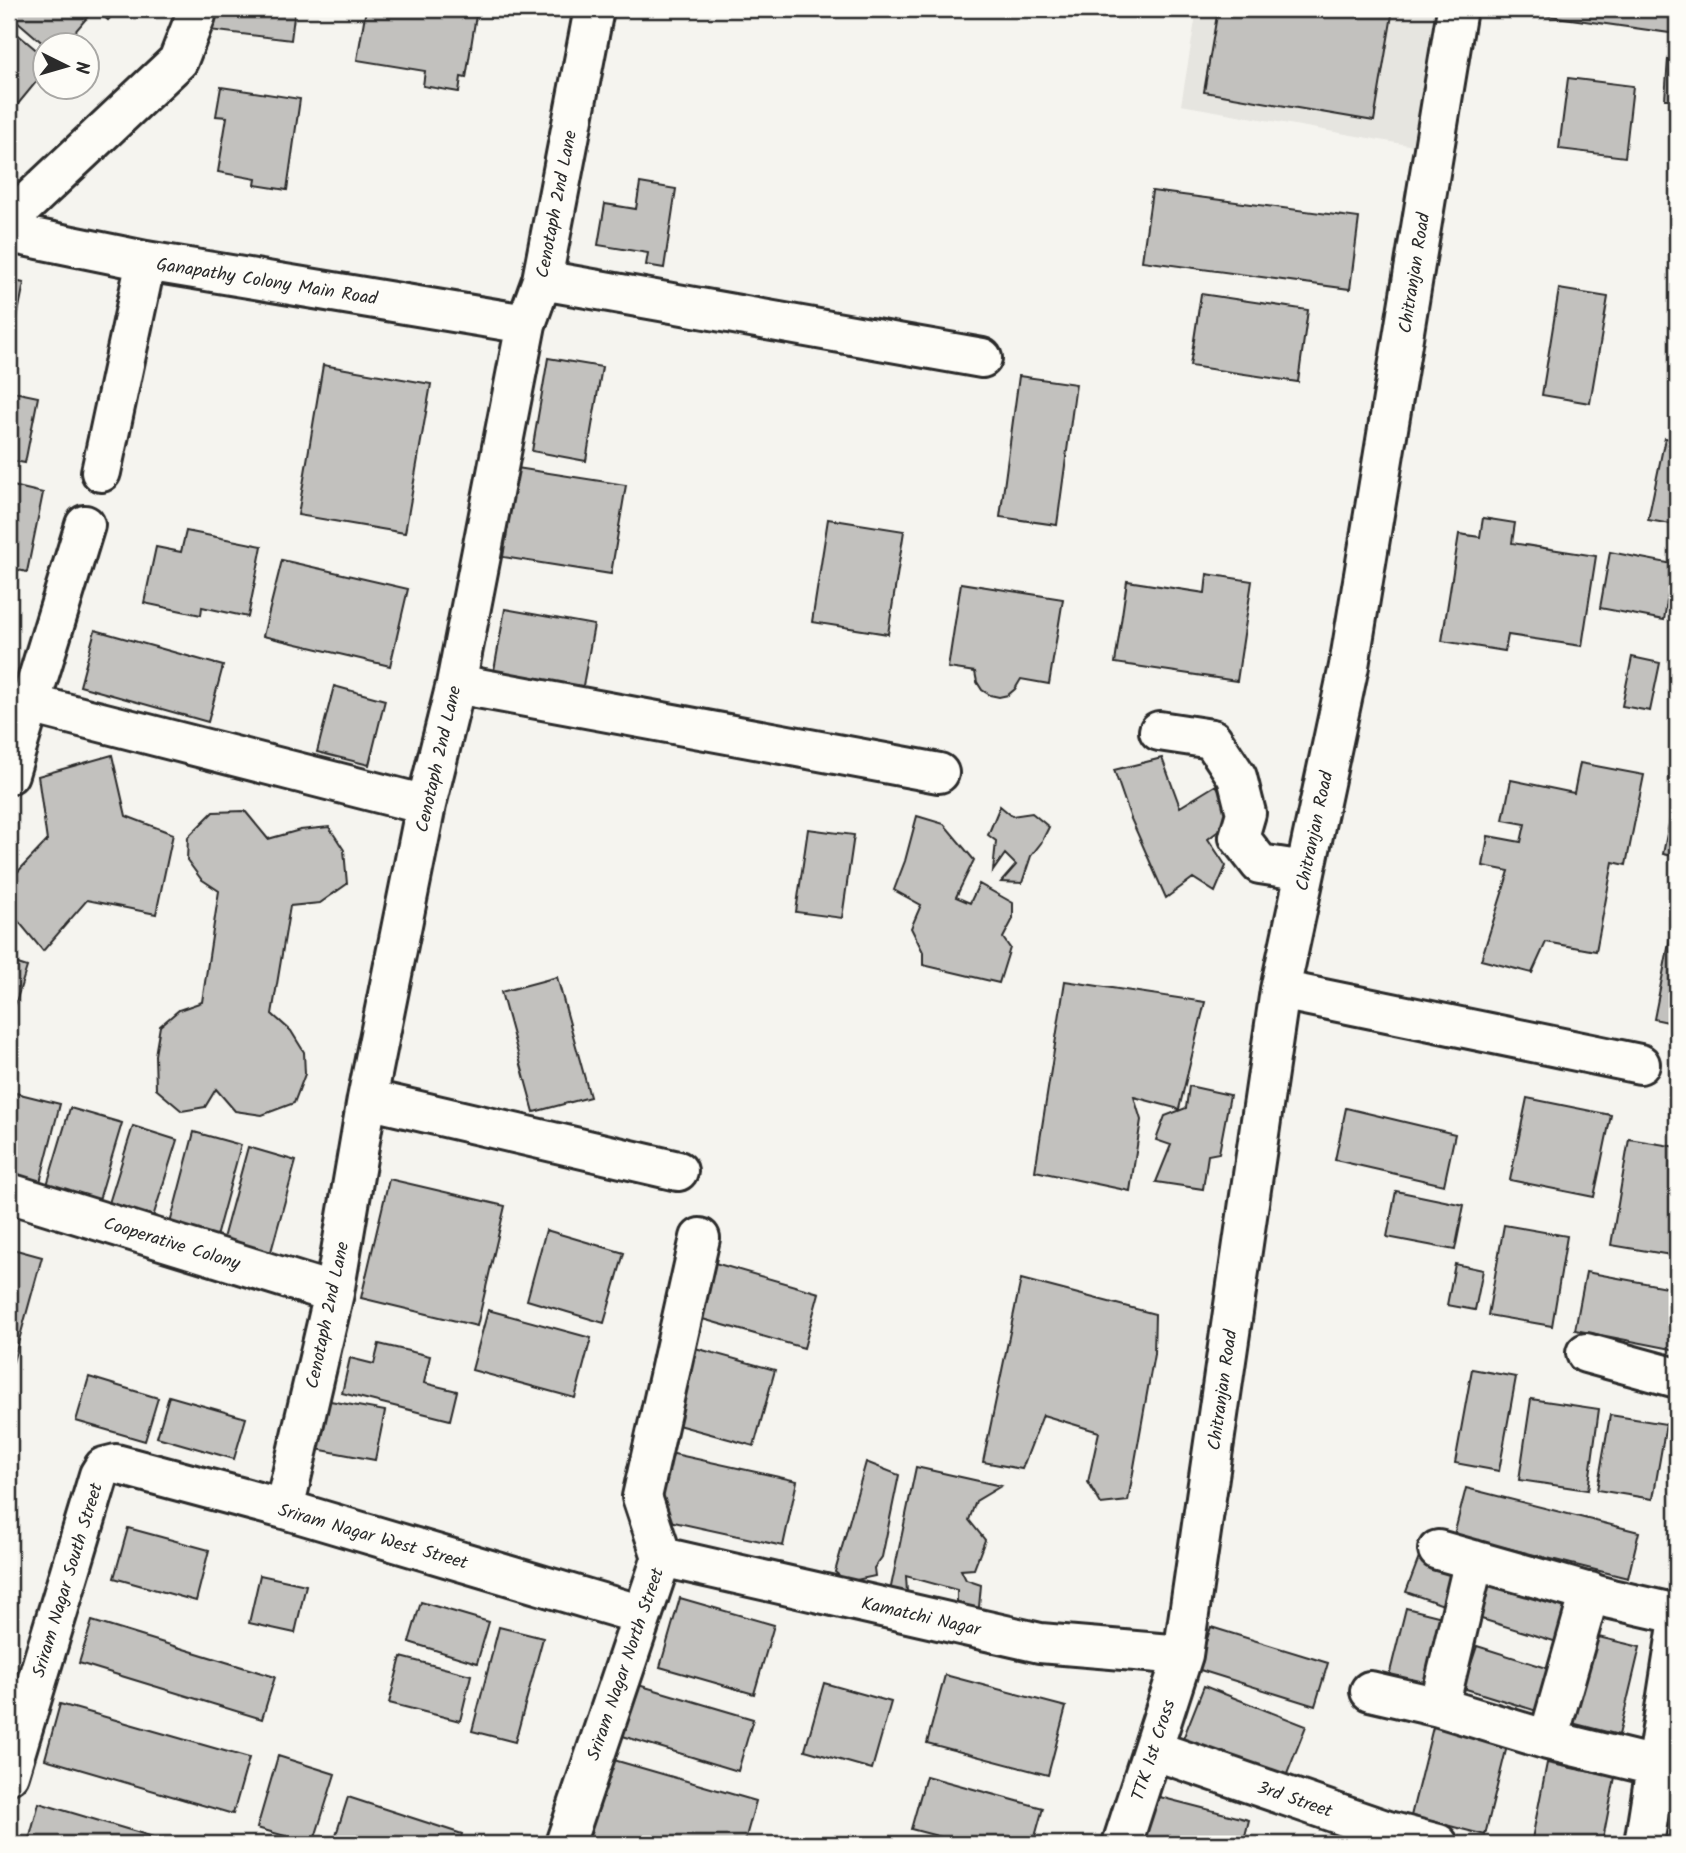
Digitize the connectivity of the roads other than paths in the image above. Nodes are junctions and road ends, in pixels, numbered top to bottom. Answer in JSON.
{"nodes":[{"id":1,"x":594,"y":9,"type":"edge"},
{"id":2,"x":1457,"y":9,"type":"edge"},
{"id":3,"x":196,"y":15,"type":"dead end"},
{"id":4,"x":9,"y":220,"type":"edge"},
{"id":5,"x":9,"y":233,"type":"edge"},
{"id":6,"x":146,"y":261,"type":"junction"},
{"id":7,"x":542,"y":280,"type":"junction"},
{"id":8,"x":526,"y":324,"type":"junction"},
{"id":9,"x":982,"y":358,"type":"dead end"},
{"id":10,"x":101,"y":472,"type":"dead end"},
{"id":11,"x":85,"y":525,"type":"dead end"},
{"id":12,"x":456,"y":684,"type":"junction"},
{"id":13,"x":30,"y":704,"type":"junction"},
{"id":14,"x":1159,"y":731,"type":"dead end"},
{"id":15,"x":939,"y":773,"type":"dead end"},
{"id":16,"x":9,"y":774,"type":"edge"},
{"id":17,"x":426,"y":805,"type":"junction"},
{"id":18,"x":1305,"y":872,"type":"junction"},
{"id":19,"x":1280,"y":990,"type":"junction"},
{"id":20,"x":1640,"y":1064,"type":"dead end"},
{"id":21,"x":367,"y":1099,"type":"junction"},
{"id":22,"x":678,"y":1171,"type":"dead end"},
{"id":23,"x":9,"y":1193,"type":"edge"},
{"id":24,"x":700,"y":1238,"type":"dead end"},
{"id":25,"x":334,"y":1293,"type":"junction"},
{"id":26,"x":1586,"y":1353,"type":"dead end"},
{"id":27,"x":1677,"y":1378,"type":"edge"},
{"id":28,"x":104,"y":1467,"type":"joint"},
{"id":29,"x":284,"y":1509,"type":"junction"},
{"id":30,"x":662,"y":1557,"type":"junction"},
{"id":31,"x":1590,"y":1592,"type":"junction"},
{"id":32,"x":1677,"y":1614,"type":"edge"},
{"id":33,"x":642,"y":1615,"type":"junction"},
{"id":34,"x":1677,"y":1632,"type":"edge"},
{"id":35,"x":1183,"y":1655,"type":"junction"},
{"id":36,"x":1370,"y":1690,"type":"dead end"},
{"id":37,"x":1439,"y":1707,"type":"junction"},
{"id":38,"x":1548,"y":1740,"type":"junction"},
{"id":39,"x":1153,"y":1750,"type":"junction"},
{"id":40,"x":1655,"y":1766,"type":"junction"},
{"id":41,"x":9,"y":1774,"type":"edge"},
{"id":42,"x":565,"y":1844,"type":"edge"},
{"id":43,"x":1122,"y":1844,"type":"edge"},
{"id":44,"x":1438,"y":1844,"type":"edge"},
{"id":45,"x":1644,"y":1844,"type":"edge"}],
"edges":[{"from":1,"to":7,"type":"street","name":"Cenotaph 2nd Lane"},
{"from":2,"to":18,"type":"street","name":"Chitranjan Road"},
{"from":3,"to":4,"type":"street"},
{"from":5,"to":6,"type":"street","name":"Ganapathy Colony Main Road"},
{"from":6,"to":8,"type":"street","name":"Ganapathy Colony Main Road"},
{"from":6,"to":10,"type":"street"},
{"from":7,"to":8,"type":"street","name":"Cenotaph 2nd Lane"},
{"from":7,"to":9,"type":"street"},
{"from":8,"to":12,"type":"street","name":"Cenotaph 2nd Lane"},
{"from":11,"to":13,"type":"street"},
{"from":12,"to":15,"type":"street"},
{"from":12,"to":17,"type":"street","name":"Cenotaph 2nd Lane"},
{"from":13,"to":16,"type":"street"},
{"from":13,"to":17,"type":"street"},
{"from":14,"to":18,"type":"street"},
{"from":17,"to":21,"type":"street","name":"Cenotaph 2nd Lane"},
{"from":18,"to":19,"type":"street","name":"Chitranjan Road"},
{"from":19,"to":20,"type":"street"},
{"from":19,"to":35,"type":"street","name":"Chitranjan Road"},
{"from":21,"to":22,"type":"street"},
{"from":21,"to":25,"type":"street","name":"Cenotaph 2nd Lane"},
{"from":23,"to":25,"type":"street","name":"Cooperative Colony"},
{"from":24,"to":30,"type":"street","name":"Sriram Nagar North Street"},
{"from":25,"to":29,"type":"street","name":"Cenotaph 2nd Lane"},
{"from":26,"to":27,"type":"street"},
{"from":28,"to":29,"type":"street","name":"Sriram Nagar West Street"},
{"from":28,"to":41,"type":"street","name":"Sriram Nagar South Street"},
{"from":29,"to":33,"type":"street","name":"Sriram Nagar West Street"},
{"from":30,"to":33,"type":"street","name":"Sriram Nagar North Street"},
{"from":30,"to":35,"type":"street","name":"Kamatchi Nagar"},
{"from":31,"to":32,"type":"street"},
{"from":31,"to":37,"type":"street"},
{"from":31,"to":38,"type":"street"},
{"from":33,"to":42,"type":"street","name":"Sriram Nagar North Street"},
{"from":34,"to":40,"type":"street"},
{"from":35,"to":39,"type":"street","name":"TTK 1st Cross"},
{"from":36,"to":37,"type":"street"},
{"from":37,"to":38,"type":"street"},
{"from":38,"to":40,"type":"street"},
{"from":39,"to":43,"type":"street","name":"TTK 1st Cross"},
{"from":39,"to":44,"type":"street","name":"3rd Street"},
{"from":40,"to":45,"type":"street"}]}
